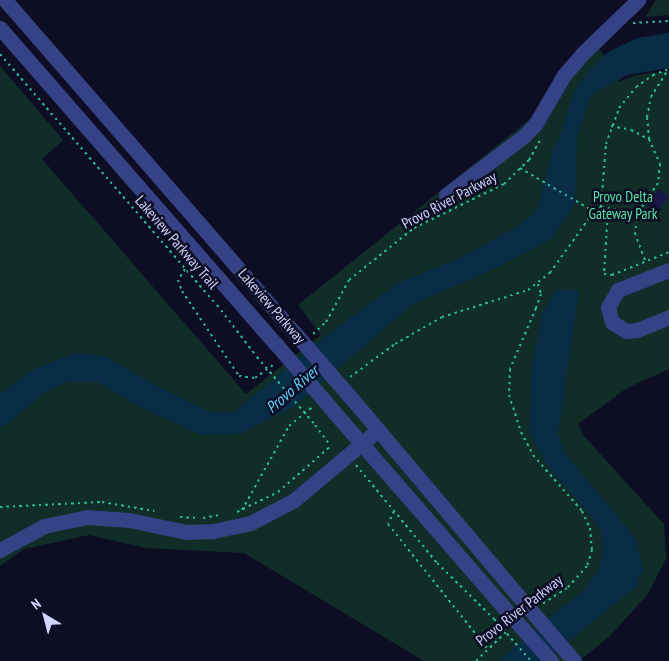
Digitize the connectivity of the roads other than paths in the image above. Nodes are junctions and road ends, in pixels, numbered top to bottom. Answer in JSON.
{"nodes":[{"id":1,"x":5,"y":0,"type":"edge"},
{"id":2,"x":638,"y":0,"type":"edge"},
{"id":3,"x":0,"y":28,"type":"edge"},
{"id":4,"x":446,"y":195,"type":"dead end"},
{"id":5,"x":669,"y":270,"type":"edge"},
{"id":6,"x":669,"y":316,"type":"edge"},
{"id":7,"x":378,"y":430,"type":"junction"},
{"id":8,"x":361,"y":444,"type":"junction"},
{"id":9,"x":0,"y":550,"type":"edge"},
{"id":10,"x":551,"y":661,"type":"edge"},
{"id":11,"x":574,"y":661,"type":"edge"}],
"edges":[{"from":1,"to":7,"type":"street","name":"Lakeview Parkway","bridge":true},
{"from":2,"to":4,"type":"street"},
{"from":3,"to":8,"type":"street","name":"Lakeview Parkway","bridge":true},
{"from":5,"to":6,"type":"street"},
{"from":7,"to":8,"type":"street"},
{"from":7,"to":11,"type":"street","name":"Lakeview Parkway","bridge":true},
{"from":8,"to":9,"type":"street"},
{"from":8,"to":10,"type":"street","name":"Lakeview Parkway","bridge":true}]}
